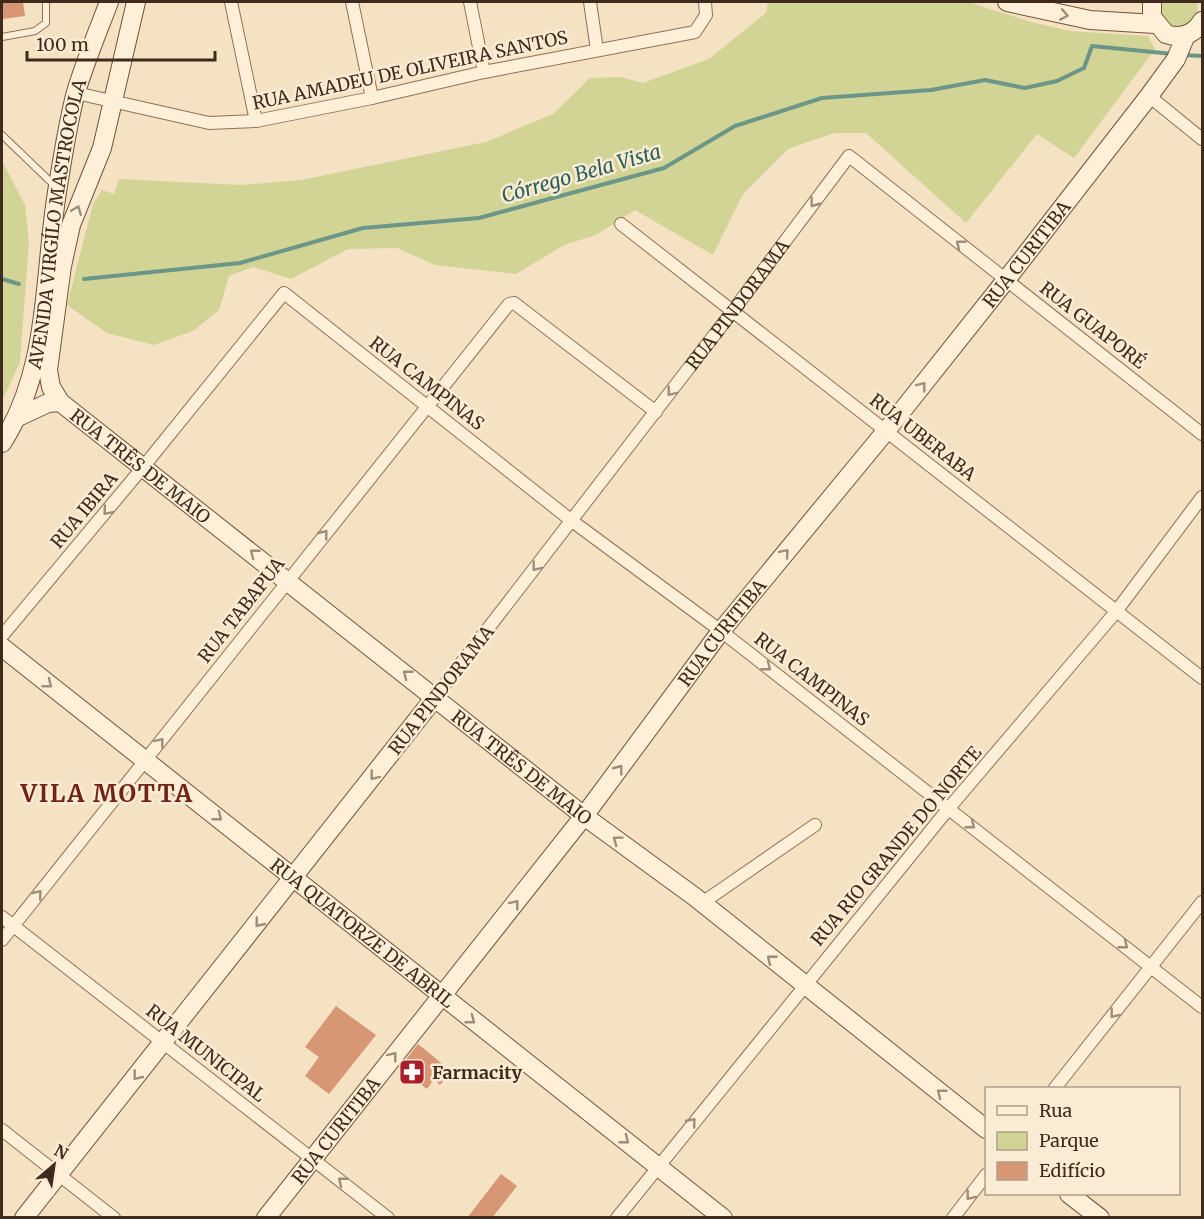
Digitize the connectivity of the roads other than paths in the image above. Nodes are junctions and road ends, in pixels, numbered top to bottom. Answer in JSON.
{"nodes":[{"id":1,"x":46,"y":2,"type":"edge"},
{"id":2,"x":109,"y":2,"type":"edge"},
{"id":3,"x":136,"y":2,"type":"edge"},
{"id":4,"x":231,"y":2,"type":"edge"},
{"id":5,"x":352,"y":2,"type":"edge"},
{"id":6,"x":470,"y":2,"type":"edge"},
{"id":7,"x":590,"y":2,"type":"edge"},
{"id":8,"x":705,"y":2,"type":"edge"},
{"id":9,"x":1007,"y":2,"type":"edge"},
{"id":10,"x":1152,"y":2,"type":"edge"},
{"id":11,"x":1155,"y":24,"type":"junction"},
{"id":12,"x":1191,"y":32,"type":"edge"},
{"id":13,"x":2,"y":37,"type":"edge"},
{"id":14,"x":597,"y":50,"type":"junction"},
{"id":15,"x":484,"y":72,"type":"junction"},
{"id":16,"x":76,"y":93,"type":"junction"},
{"id":17,"x":1149,"y":96,"type":"junction"},
{"id":18,"x":372,"y":98,"type":"junction"},
{"id":19,"x":113,"y":103,"type":"junction"},
{"id":20,"x":256,"y":121,"type":"junction"},
{"id":21,"x":2,"y":135,"type":"edge"},
{"id":22,"x":1203,"y":139,"type":"edge"},
{"id":23,"x":849,"y":156,"type":"joint"},
{"id":24,"x":57,"y":188,"type":"junction"},
{"id":25,"x":621,"y":224,"type":"dead end"},
{"id":26,"x":1006,"y":280,"type":"junction"},
{"id":27,"x":284,"y":293,"type":"joint"},
{"id":28,"x":732,"y":312,"type":"junction"},
{"id":29,"x":52,"y":342,"type":"joint"},
{"id":30,"x":60,"y":402,"type":"junction"},
{"id":31,"x":427,"y":405,"type":"junction"},
{"id":32,"x":656,"y":412,"type":"junction"},
{"id":33,"x":18,"y":417,"type":"junction"},
{"id":34,"x":886,"y":431,"type":"junction"},
{"id":35,"x":1203,"y":434,"type":"edge"},
{"id":36,"x":2,"y":443,"type":"edge"},
{"id":37,"x":144,"y":466,"type":"junction"},
{"id":38,"x":1203,"y":497,"type":"edge"},
{"id":39,"x":572,"y":521,"type":"junction"},
{"id":40,"x":287,"y":580,"type":"junction"},
{"id":41,"x":1115,"y":613,"type":"junction"},
{"id":42,"x":721,"y":631,"type":"junction"},
{"id":43,"x":2,"y":636,"type":"edge"},
{"id":44,"x":2,"y":648,"type":"edge"},
{"id":45,"x":1203,"y":678,"type":"edge"},
{"id":46,"x":436,"y":696,"type":"junction"},
{"id":47,"x":146,"y":761,"type":"junction"},
{"id":48,"x":949,"y":808,"type":"junction"},
{"id":49,"x":584,"y":816,"type":"junction"},
{"id":50,"x":815,"y":825,"type":"dead end"},
{"id":51,"x":295,"y":878,"type":"junction"},
{"id":52,"x":1203,"y":902,"type":"edge"},
{"id":53,"x":702,"y":903,"type":"junction"},
{"id":54,"x":2,"y":917,"type":"edge"},
{"id":55,"x":12,"y":926,"type":"junction"},
{"id":56,"x":2,"y":940,"type":"edge"},
{"id":57,"x":1152,"y":967,"type":"junction"},
{"id":58,"x":805,"y":985,"type":"junction"},
{"id":59,"x":441,"y":997,"type":"junction"},
{"id":60,"x":1203,"y":1007,"type":"edge"},
{"id":61,"x":163,"y":1043,"type":"junction"},
{"id":62,"x":1057,"y":1087,"type":"edge"},
{"id":63,"x":985,"y":1127,"type":"edge"},
{"id":64,"x":2,"y":1130,"type":"edge"},
{"id":65,"x":313,"y":1158,"type":"junction"},
{"id":66,"x":657,"y":1166,"type":"junction"},
{"id":67,"x":59,"y":1174,"type":"junction"},
{"id":68,"x":985,"y":1178,"type":"edge"},
{"id":69,"x":1070,"y":1195,"type":"edge"},
{"id":70,"x":24,"y":1218,"type":"edge"},
{"id":71,"x":114,"y":1218,"type":"edge"},
{"id":72,"x":266,"y":1218,"type":"edge"},
{"id":73,"x":388,"y":1218,"type":"edge"},
{"id":74,"x":617,"y":1218,"type":"edge"},
{"id":75,"x":723,"y":1218,"type":"edge"},
{"id":76,"x":953,"y":1218,"type":"edge"},
{"id":77,"x":1100,"y":1218,"type":"edge"}],
"edges":[{"from":1,"to":13,"type":"lane"},
{"from":2,"to":16,"type":"street","name":"AVENIDA VIRGÍLO MASTROCOLA"},
{"from":3,"to":19,"type":"street","name":"AVENIDA VIRGÍLO MASTROCOLA"},
{"from":4,"to":20,"type":"street"},
{"from":5,"to":18,"type":"street"},
{"from":6,"to":15,"type":"street"},
{"from":7,"to":14,"type":"street"},
{"from":8,"to":14,"type":"street","name":"RUA AMADEU DE OLIVEIRA SANTOS"},
{"from":9,"to":11,"type":"street","one_way":true},
{"from":10,"to":11,"type":"street"},
{"from":11,"to":12,"type":"street"},
{"from":12,"to":17,"type":"street","name":"RUA CURITIBA"},
{"from":14,"to":15,"type":"street","name":"RUA AMADEU DE OLIVEIRA SANTOS"},
{"from":15,"to":18,"type":"street","name":"RUA AMADEU DE OLIVEIRA SANTOS"},
{"from":16,"to":19,"type":"street","name":"RUA AMADEU DE OLIVEIRA SANTOS"},
{"from":16,"to":24,"type":"street","name":"AVENIDA VIRGÍLO MASTROCOLA"},
{"from":17,"to":22,"type":"street"},
{"from":17,"to":26,"type":"street","name":"RUA CURITIBA"},
{"from":18,"to":20,"type":"street","name":"RUA AMADEU DE OLIVEIRA SANTOS"},
{"from":19,"to":20,"type":"street","name":"RUA AMADEU DE OLIVEIRA SANTOS"},
{"from":29,"to":19,"type":"street","name":"AVENIDA VIRGÍLO MASTROCOLA","one_way":true},
{"from":21,"to":24,"type":"lane"},
{"from":26,"to":23,"type":"street","name":"RUA GUAPORÉ","one_way":true},
{"from":23,"to":28,"type":"street","name":"RUA PINDORAMA","one_way":true},
{"from":24,"to":33,"type":"street","name":"AVENIDA VIRGÍLO MASTROCOLA"},
{"from":25,"to":28,"type":"street","name":"RUA UBERABA"},
{"from":34,"to":26,"type":"street","name":"RUA CURITIBA","one_way":true},
{"from":26,"to":35,"type":"street","name":"RUA GUAPORÉ"},
{"from":27,"to":31,"type":"street","name":"RUA CAMPINAS"},
{"from":27,"to":37,"type":"street","name":"RUA IBIRA"},
{"from":28,"to":32,"type":"street","name":"RUA PINDORAMA","one_way":true},
{"from":28,"to":34,"type":"street","name":"RUA UBERABA"},
{"from":29,"to":30,"type":"street","name":"RUA TRÊS DE MAIO"},
{"from":30,"to":33,"type":"street","name":"RUA TRÊS DE MAIO"},
{"from":30,"to":37,"type":"street","name":"RUA TRÊS DE MAIO"},
{"from":31,"to":32,"type":"street","name":"RUA TABAPUA"},
{"from":31,"to":39,"type":"street","name":"RUA CAMPINAS"},
{"from":40,"to":31,"type":"street","name":"RUA TABAPUA","one_way":true},
{"from":32,"to":39,"type":"street","name":"RUA PINDORAMA"},
{"from":33,"to":36,"type":"street","name":"AVENIDA VIRGÍLO MASTROCOLA"},
{"from":34,"to":41,"type":"street","name":"RUA UBERABA"},
{"from":42,"to":34,"type":"street","name":"RUA CURITIBA","one_way":true},
{"from":40,"to":37,"type":"street","name":"RUA TRÊS DE MAIO","one_way":true},
{"from":37,"to":43,"type":"street","name":"RUA IBIRA","one_way":true},
{"from":38,"to":41,"type":"street","name":"RUA RIO GRANDE DO NORTE"},
{"from":39,"to":42,"type":"street","name":"RUA CAMPINAS"},
{"from":39,"to":46,"type":"street","name":"RUA PINDORAMA","one_way":true},
{"from":46,"to":40,"type":"street","name":"RUA TRÊS DE MAIO","one_way":true},
{"from":47,"to":40,"type":"street","name":"RUA TABAPUA","one_way":true},
{"from":41,"to":45,"type":"street","name":"RUA UBERABA"},
{"from":41,"to":48,"type":"street","name":"RUA RIO GRANDE DO NORTE"},
{"from":42,"to":48,"type":"street","name":"RUA CAMPINAS","one_way":true},
{"from":49,"to":42,"type":"street","name":"RUA CURITIBA","one_way":true},
{"from":44,"to":47,"type":"street","name":"RUA QUATORZE DE ABRIL","one_way":true},
{"from":46,"to":49,"type":"street","name":"RUA TRÊS DE MAIO"},
{"from":46,"to":51,"type":"street","name":"RUA PINDORAMA","one_way":true},
{"from":47,"to":51,"type":"street","name":"RUA QUATORZE DE ABRIL","one_way":true},
{"from":55,"to":47,"type":"street","name":"RUA TABAPUA","one_way":true},
{"from":48,"to":57,"type":"street","name":"RUA CAMPINAS","one_way":true},
{"from":48,"to":58,"type":"street","name":"RUA RIO GRANDE DO NORTE"},
{"from":53,"to":49,"type":"street","name":"RUA TRÊS DE MAIO","one_way":true},
{"from":59,"to":49,"type":"street","name":"RUA CURITIBA","one_way":true},
{"from":50,"to":53,"type":"street"},
{"from":51,"to":59,"type":"street","name":"RUA QUATORZE DE ABRIL"},
{"from":51,"to":61,"type":"street","name":"RUA PINDORAMA","one_way":true},
{"from":52,"to":57,"type":"street"},
{"from":58,"to":53,"type":"street","name":"RUA TRÊS DE MAIO","one_way":true},
{"from":54,"to":55,"type":"street","name":"RUA MUNICIPAL"},
{"from":55,"to":56,"type":"street","name":"RUA TABAPUA"},
{"from":55,"to":61,"type":"street","name":"RUA MUNICIPAL"},
{"from":57,"to":60,"type":"street","name":"RUA CAMPINAS"},
{"from":57,"to":62,"type":"street","one_way":true},
{"from":63,"to":58,"type":"street","name":"RUA TRÊS DE MAIO","one_way":true},
{"from":66,"to":58,"type":"street","name":"RUA RIO GRANDE DO NORTE","one_way":true},
{"from":65,"to":59,"type":"street","name":"RUA CURITIBA","one_way":true},
{"from":59,"to":66,"type":"street","name":"RUA QUATORZE DE ABRIL","one_way":true},
{"from":61,"to":65,"type":"street","name":"RUA MUNICIPAL"},
{"from":61,"to":67,"type":"street","name":"RUA PINDORAMA","one_way":true},
{"from":64,"to":67,"type":"street"},
{"from":65,"to":72,"type":"street","name":"RUA CURITIBA"},
{"from":73,"to":65,"type":"street","name":"RUA MUNICIPAL","one_way":true},
{"from":66,"to":74,"type":"street","name":"RUA RIO GRANDE DO NORTE"},
{"from":66,"to":75,"type":"street","name":"RUA QUATORZE DE ABRIL"},
{"from":67,"to":70,"type":"street","name":"RUA PINDORAMA"},
{"from":67,"to":71,"type":"street"},
{"from":68,"to":76,"type":"street","one_way":true},
{"from":69,"to":77,"type":"street"}]}
